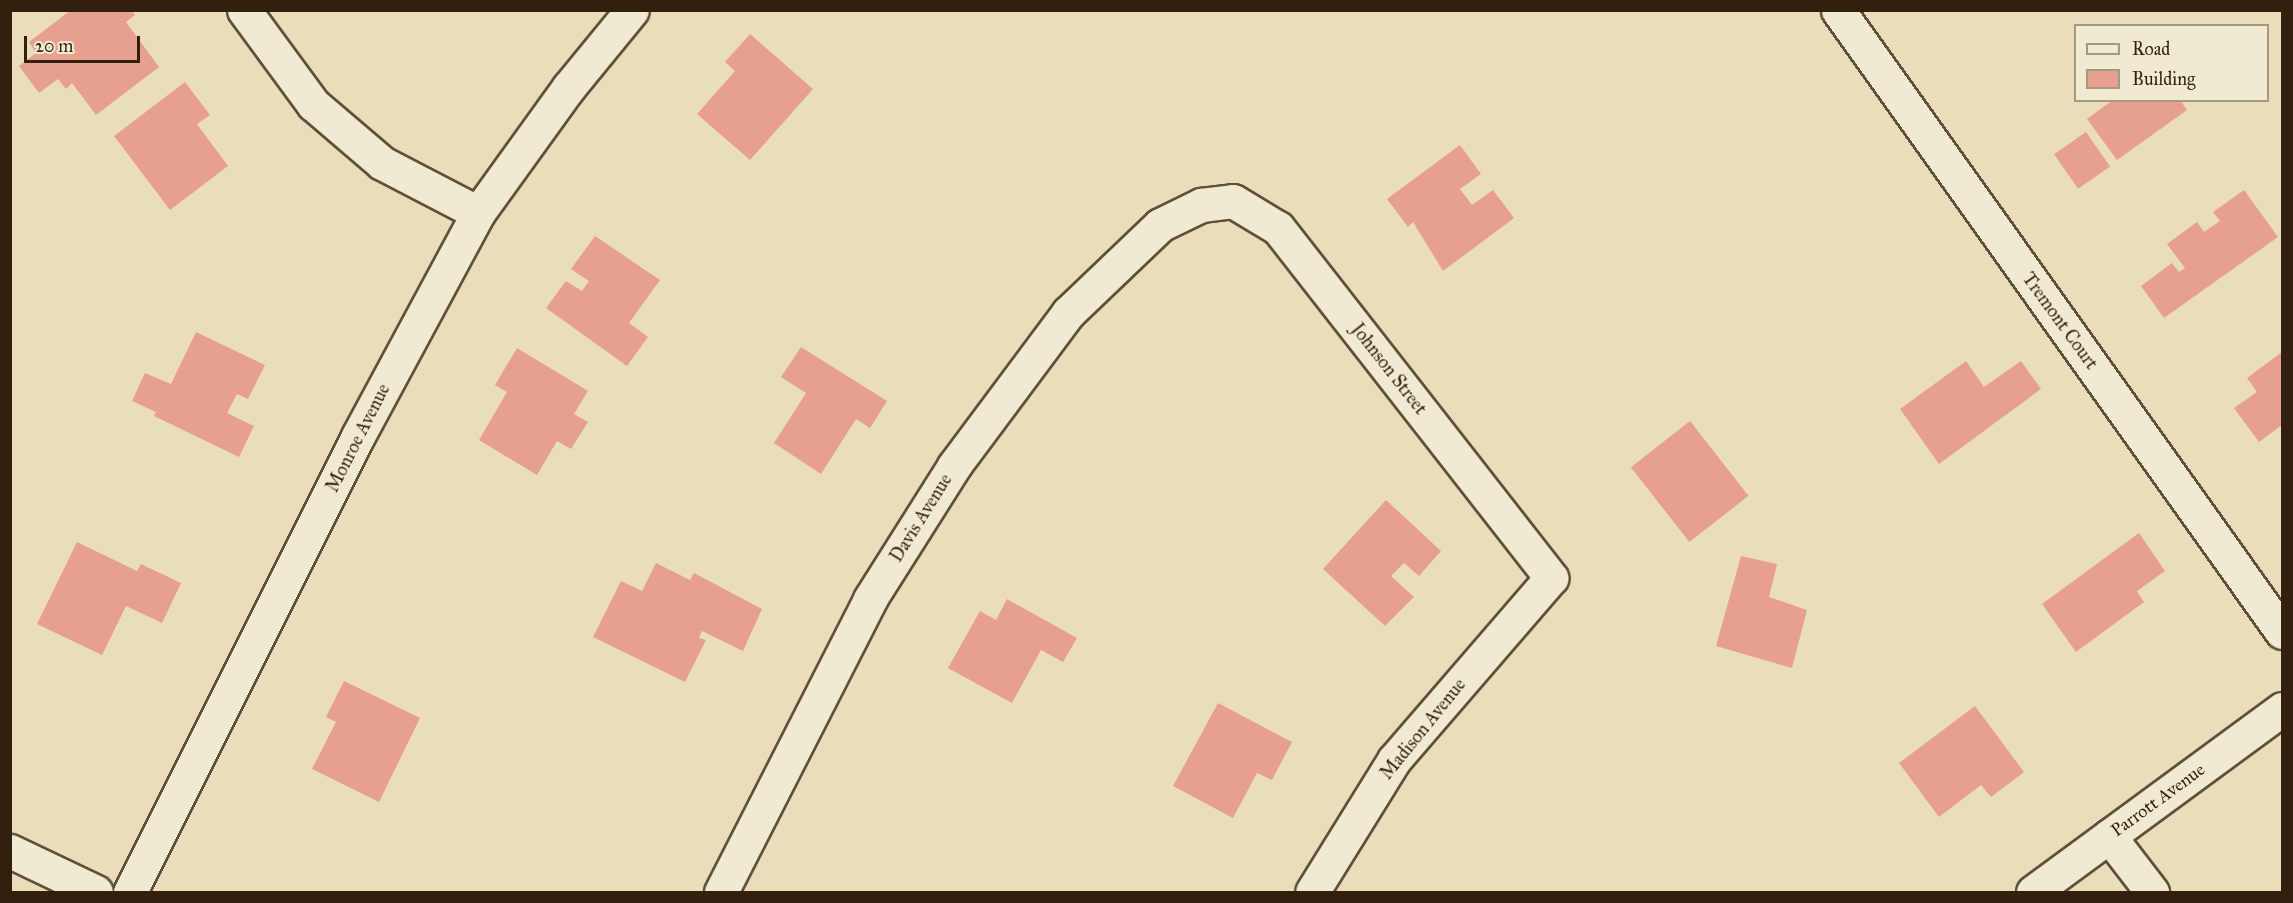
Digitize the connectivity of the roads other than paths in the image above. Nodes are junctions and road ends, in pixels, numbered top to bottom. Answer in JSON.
{"nodes":[{"id":1,"x":243,"y":10,"type":"edge"},
{"id":2,"x":632,"y":10,"type":"edge"},
{"id":3,"x":1838,"y":10,"type":"edge"},
{"id":4,"x":1201,"y":205,"type":"joint"},
{"id":5,"x":478,"y":213,"type":"junction"},
{"id":6,"x":1551,"y":578,"type":"joint"},
{"id":7,"x":2283,"y":632,"type":"edge"},
{"id":8,"x":2283,"y":709,"type":"edge"},
{"id":9,"x":2109,"y":836,"type":"junction"},
{"id":10,"x":10,"y":851,"type":"edge"},
{"id":11,"x":96,"y":892,"type":"edge"},
{"id":12,"x":130,"y":892,"type":"edge"},
{"id":13,"x":721,"y":892,"type":"edge"},
{"id":14,"x":1312,"y":892,"type":"edge"},
{"id":15,"x":2033,"y":892,"type":"edge"},
{"id":16,"x":2152,"y":892,"type":"edge"}],
"edges":[{"from":1,"to":5,"type":"street"},
{"from":2,"to":5,"type":"street","name":"Monroe Avenue"},
{"from":3,"to":7,"type":"street","name":"Tremont Court"},
{"from":4,"to":6,"type":"street","name":"Johnson Street"},
{"from":4,"to":13,"type":"street","name":"Davis Avenue"},
{"from":5,"to":12,"type":"street","name":"Monroe Avenue"},
{"from":6,"to":14,"type":"street","name":"Madison Avenue"},
{"from":8,"to":9,"type":"street","name":"Parrott Avenue"},
{"from":9,"to":15,"type":"street","name":"Parrott Avenue"},
{"from":9,"to":16,"type":"street"},
{"from":10,"to":11,"type":"street"}]}
